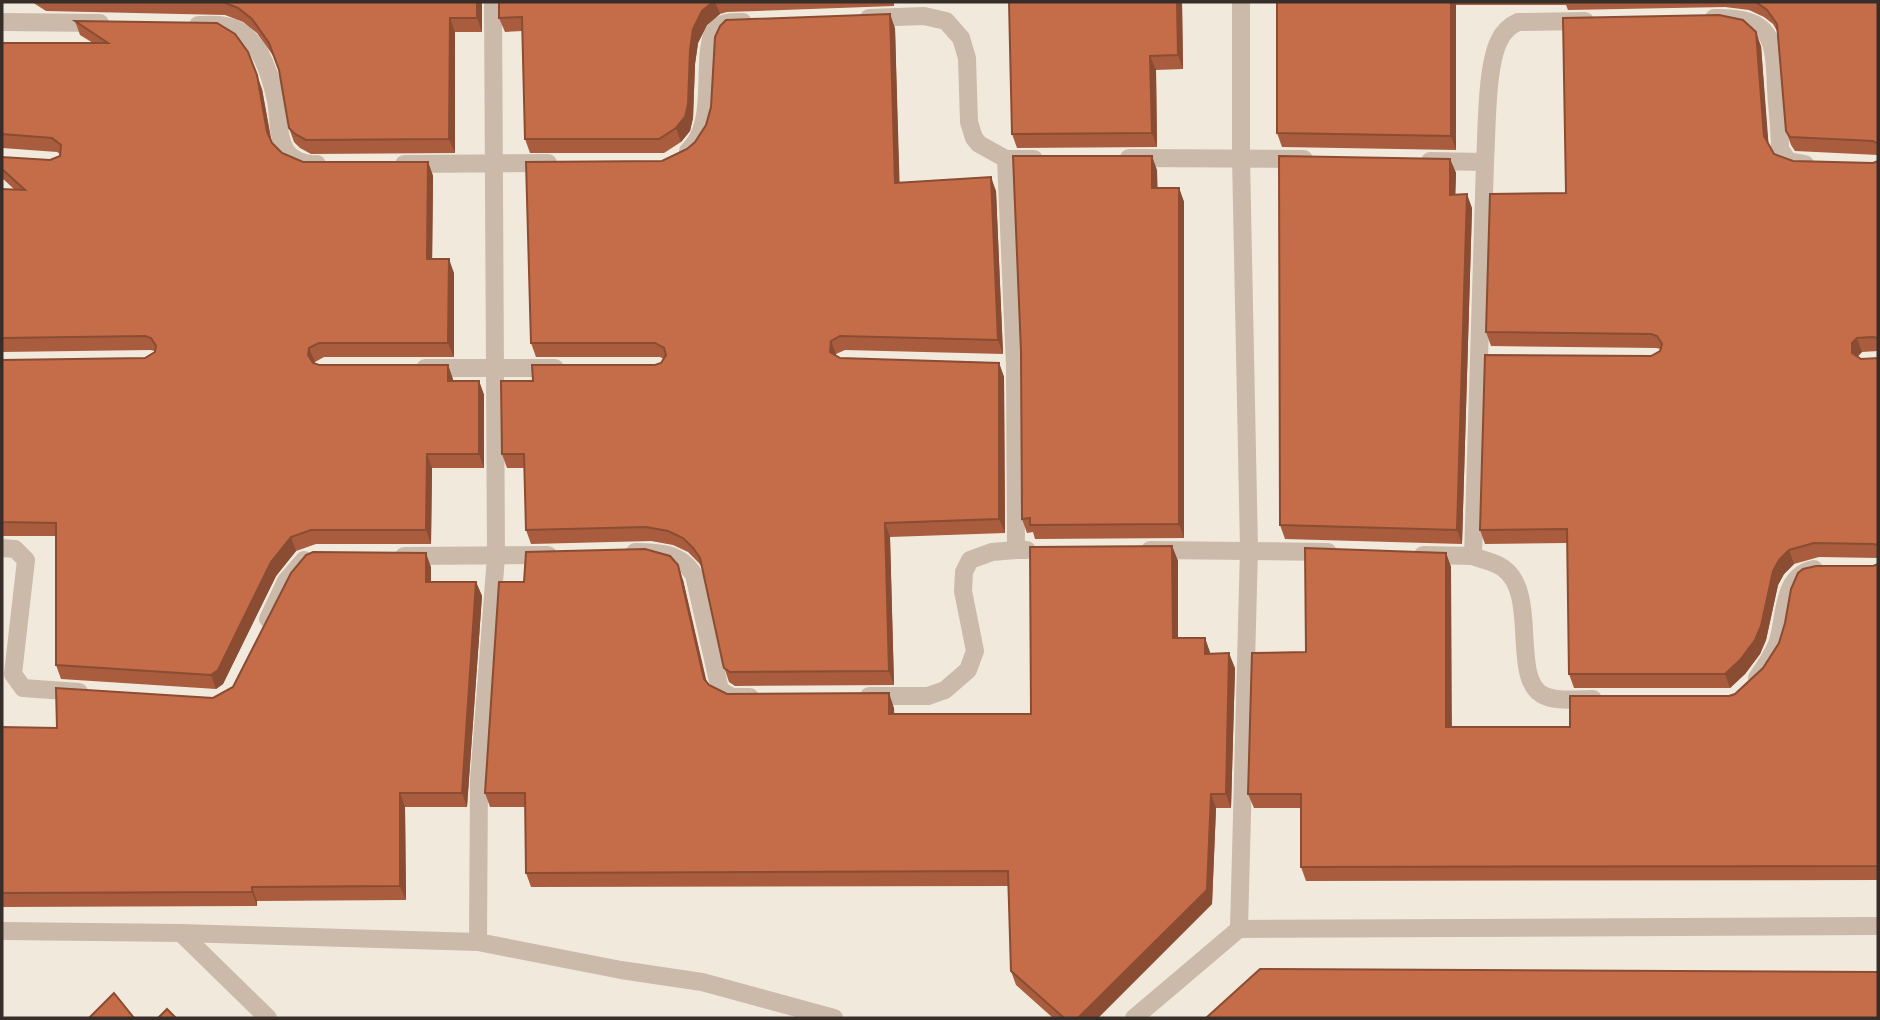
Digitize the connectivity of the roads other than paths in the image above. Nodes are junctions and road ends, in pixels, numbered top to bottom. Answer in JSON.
{"nodes":[{"id":1,"x":493,"y":2,"type":"edge"},
{"id":2,"x":1241,"y":2,"type":"edge"},
{"id":3,"x":1698,"y":18,"type":"edge"},
{"id":4,"x":845,"y":19,"type":"edge"},
{"id":5,"x":1601,"y":20,"type":"edge"},
{"id":6,"x":766,"y":21,"type":"edge"},
{"id":7,"x":2,"y":22,"type":"edge"},
{"id":8,"x":114,"y":24,"type":"edge"},
{"id":9,"x":184,"y":25,"type":"edge"},
{"id":10,"x":679,"y":157,"type":"edge"},
{"id":11,"x":1116,"y":158,"type":"edge"},
{"id":12,"x":1241,"y":158,"type":"junction"},
{"id":13,"x":1006,"y":159,"type":"junction"},
{"id":14,"x":1047,"y":159,"type":"edge"},
{"id":15,"x":1322,"y":159,"type":"edge"},
{"id":16,"x":1417,"y":161,"type":"edge"},
{"id":17,"x":1485,"y":162,"type":"junction"},
{"id":18,"x":494,"y":163,"type":"junction"},
{"id":19,"x":561,"y":163,"type":"edge"},
{"id":20,"x":335,"y":164,"type":"edge"},
{"id":21,"x":388,"y":164,"type":"edge"},
{"id":22,"x":1825,"y":165,"type":"edge"},
{"id":23,"x":403,"y":368,"type":"edge"},
{"id":24,"x":496,"y":368,"type":"junction"},
{"id":25,"x":578,"y":368,"type":"edge"},
{"id":26,"x":2,"y":548,"type":"edge"},
{"id":27,"x":1016,"y":550,"type":"junction"},
{"id":28,"x":1044,"y":550,"type":"edge"},
{"id":29,"x":1126,"y":550,"type":"edge"},
{"id":30,"x":1249,"y":550,"type":"junction"},
{"id":31,"x":1347,"y":552,"type":"edge"},
{"id":32,"x":612,"y":553,"type":"edge"},
{"id":33,"x":560,"y":554,"type":"edge"},
{"id":34,"x":1403,"y":554,"type":"edge"},
{"id":35,"x":316,"y":555,"type":"edge"},
{"id":36,"x":385,"y":556,"type":"edge"},
{"id":37,"x":496,"y":556,"type":"junction"},
{"id":38,"x":1473,"y":556,"type":"junction"},
{"id":39,"x":1838,"y":569,"type":"edge"},
{"id":40,"x":261,"y":634,"type":"edge"},
{"id":41,"x":1746,"y":690,"type":"edge"},
{"id":42,"x":102,"y":694,"type":"edge"},
{"id":43,"x":849,"y":696,"type":"edge"},
{"id":44,"x":771,"y":697,"type":"edge"},
{"id":45,"x":1611,"y":699,"type":"edge"},
{"id":46,"x":1878,"y":926,"type":"edge"},
{"id":47,"x":1239,"y":929,"type":"junction"},
{"id":48,"x":2,"y":931,"type":"edge"},
{"id":49,"x":181,"y":933,"type":"junction"},
{"id":50,"x":478,"y":942,"type":"junction"},
{"id":51,"x":268,"y":1018,"type":"edge"},
{"id":52,"x":834,"y":1018,"type":"edge"},
{"id":53,"x":1134,"y":1018,"type":"edge"}],
"edges":[{"from":1,"to":18,"type":"street"},
{"from":2,"to":12,"type":"street"},
{"from":3,"to":22,"type":"street"},
{"from":4,"to":13,"type":"street"},
{"from":5,"to":17,"type":"street"},
{"from":6,"to":10,"type":"street"},
{"from":7,"to":8,"type":"street"},
{"from":9,"to":20,"type":"street"},
{"from":11,"to":12,"type":"street"},
{"from":12,"to":15,"type":"street"},
{"from":12,"to":30,"type":"street"},
{"from":13,"to":14,"type":"street"},
{"from":13,"to":27,"type":"street"},
{"from":16,"to":17,"type":"street"},
{"from":17,"to":38,"type":"street"},
{"from":18,"to":19,"type":"street"},
{"from":18,"to":21,"type":"street"},
{"from":18,"to":24,"type":"street"},
{"from":23,"to":24,"type":"street"},
{"from":24,"to":25,"type":"street"},
{"from":24,"to":37,"type":"street"},
{"from":26,"to":42,"type":"street"},
{"from":27,"to":28,"type":"street"},
{"from":27,"to":43,"type":"street"},
{"from":29,"to":30,"type":"street"},
{"from":30,"to":31,"type":"street"},
{"from":30,"to":47,"type":"street"},
{"from":32,"to":44,"type":"street"},
{"from":33,"to":37,"type":"street"},
{"from":34,"to":38,"type":"street"},
{"from":35,"to":40,"type":"street"},
{"from":36,"to":37,"type":"street"},
{"from":37,"to":50,"type":"street"},
{"from":38,"to":45,"type":"street"},
{"from":39,"to":41,"type":"street"},
{"from":46,"to":47,"type":"street"},
{"from":47,"to":53,"type":"street"},
{"from":48,"to":49,"type":"street"},
{"from":49,"to":50,"type":"street"},
{"from":49,"to":51,"type":"street"},
{"from":50,"to":52,"type":"street"}]}
